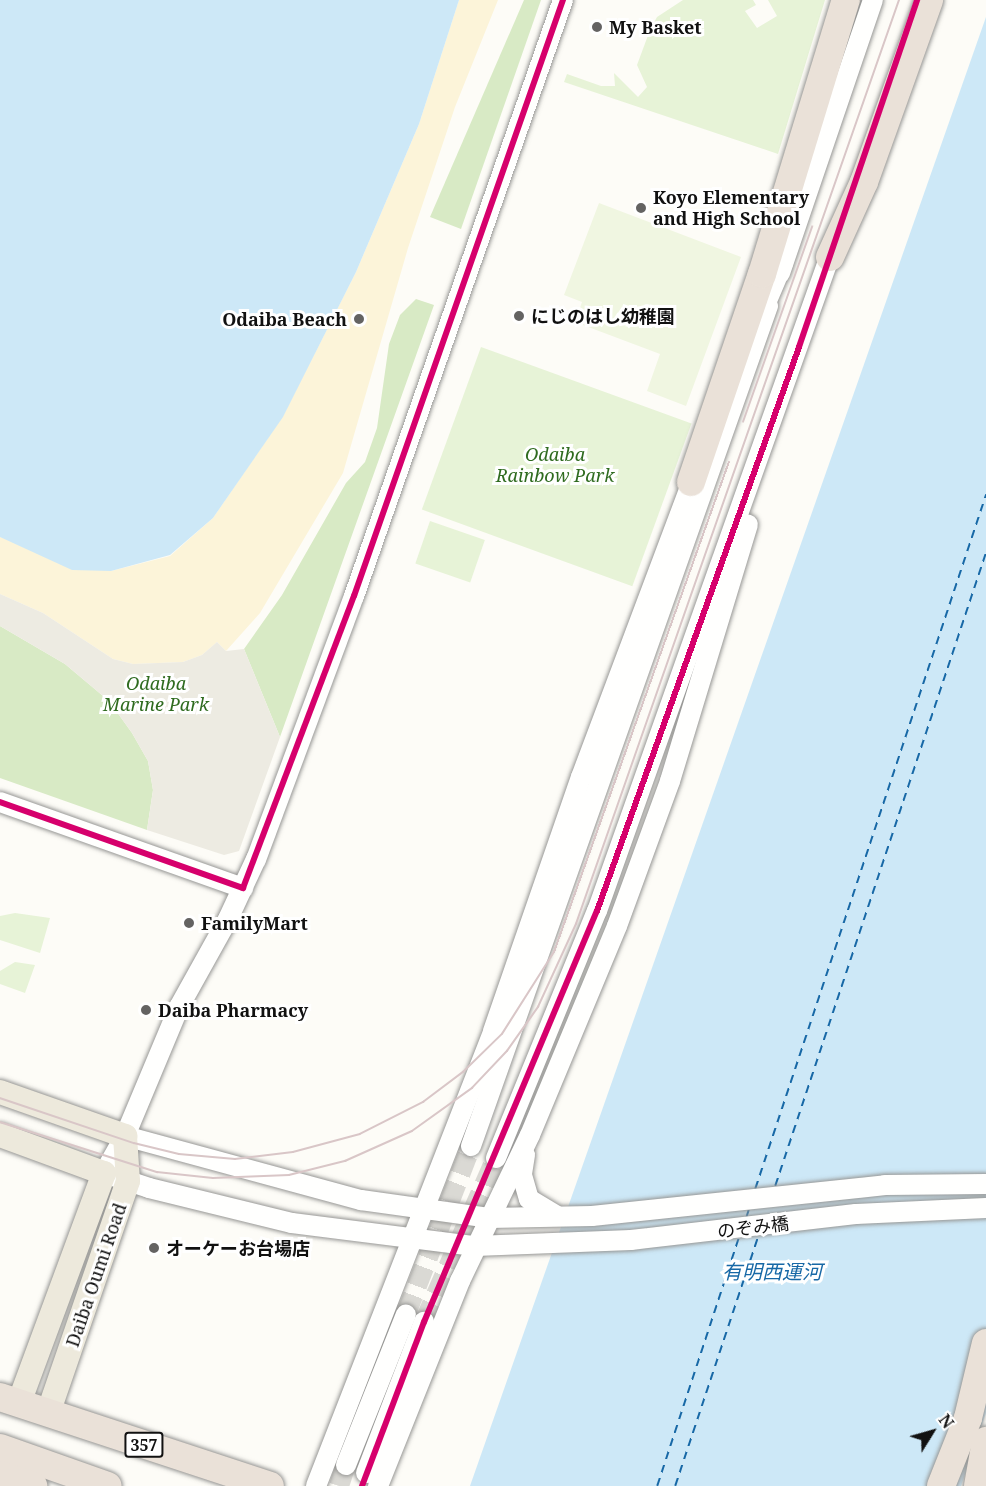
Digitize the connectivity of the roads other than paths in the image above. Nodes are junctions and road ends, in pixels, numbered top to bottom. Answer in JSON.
{"nodes":[{"id":1,"x":563,"y":0,"type":"edge"},
{"id":2,"x":846,"y":0,"type":"edge"},
{"id":3,"x":873,"y":0,"type":"edge"},
{"id":4,"x":917,"y":0,"type":"edge"},
{"id":5,"x":929,"y":0,"type":"edge"},
{"id":6,"x":830,"y":257,"type":"junction"},
{"id":7,"x":783,"y":263,"type":"junction"},
{"id":8,"x":691,"y":482,"type":"junction"},
{"id":9,"x":687,"y":515,"type":"junction"},
{"id":10,"x":738,"y":536,"type":"junction"},
{"id":11,"x":0,"y":802,"type":"edge"},
{"id":12,"x":243,"y":888,"type":"junction"},
{"id":13,"x":0,"y":1092,"type":"edge"},
{"id":14,"x":0,"y":1135,"type":"edge"},
{"id":15,"x":530,"y":1135,"type":"junction"},
{"id":16,"x":124,"y":1136,"type":"junction"},
{"id":17,"x":471,"y":1146,"type":"tunnel mouth"},
{"id":18,"x":496,"y":1158,"type":"tunnel mouth"},
{"id":19,"x":104,"y":1173,"type":"junction"},
{"id":20,"x":128,"y":1181,"type":"junction"},
{"id":21,"x":986,"y":1184,"type":"edge"},
{"id":22,"x":986,"y":1208,"type":"edge"},
{"id":23,"x":424,"y":1210,"type":"junction"},
{"id":24,"x":534,"y":1213,"type":"junction"},
{"id":25,"x":489,"y":1218,"type":"junction"},
{"id":26,"x":413,"y":1240,"type":"junction"},
{"id":27,"x":475,"y":1246,"type":"junction"},
{"id":28,"x":406,"y":1314,"type":"tunnel mouth"},
{"id":29,"x":424,"y":1322,"type":"tunnel mouth"},
{"id":30,"x":986,"y":1343,"type":"edge"},
{"id":31,"x":9,"y":1400,"type":"edge"},
{"id":32,"x":48,"y":1413,"type":"junction"},
{"id":33,"x":986,"y":1441,"type":"edge"},
{"id":34,"x":0,"y":1448,"type":"edge"},
{"id":35,"x":346,"y":1465,"type":"tunnel mouth"},
{"id":36,"x":0,"y":1475,"type":"edge"},
{"id":37,"x":372,"y":1480,"type":"edge"},
{"id":38,"x":33,"y":1486,"type":"edge"},
{"id":39,"x":108,"y":1486,"type":"edge"},
{"id":40,"x":270,"y":1486,"type":"edge"},
{"id":41,"x":316,"y":1486,"type":"edge"},
{"id":42,"x":941,"y":1486,"type":"edge"},
{"id":43,"x":978,"y":1486,"type":"edge"}],
"edges":[{"from":1,"to":12,"type":"street"},
{"from":2,"to":8,"type":"highway"},
{"from":3,"to":7,"type":"street"},
{"from":4,"to":6,"type":"street"},
{"from":5,"to":6,"type":"highway"},
{"from":6,"to":10,"type":"street"},
{"from":7,"to":8,"type":"street"},
{"from":7,"to":9,"type":"street"},
{"from":8,"to":9,"type":"street"},
{"from":9,"to":17,"type":"street"},
{"from":9,"to":23,"type":"street"},
{"from":10,"to":15,"type":"street"},
{"from":10,"to":18,"type":"street"},
{"from":11,"to":12,"type":"street"},
{"from":12,"to":16,"type":"street"},
{"from":13,"to":16,"type":"main road"},
{"from":14,"to":19,"type":"main road"},
{"from":15,"to":24,"type":"street"},
{"from":15,"to":25,"type":"street"},
{"from":16,"to":19,"type":"street"},
{"from":16,"to":20,"type":"main road","name":"Daiba Oumi Road"},
{"from":16,"to":23,"type":"street","name":"のぞみ橋"},
{"from":19,"to":20,"type":"street","name":"のぞみ橋"},
{"from":19,"to":31,"type":"main road","name":"Daiba Oumi Road"},
{"from":20,"to":26,"type":"street","name":"のぞみ橋"},
{"from":20,"to":32,"type":"main road","name":"Daiba Oumi Road"},
{"from":21,"to":24,"type":"street","name":"のぞみ橋"},
{"from":22,"to":27,"type":"street","name":"のぞみ橋"},
{"from":23,"to":25,"type":"street","name":"のぞみ橋"},
{"from":23,"to":26,"type":"street"},
{"from":24,"to":25,"type":"street","name":"のぞみ橋"},
{"from":25,"to":27,"type":"street"},
{"from":26,"to":27,"type":"street","name":"のぞみ橋"},
{"from":26,"to":41,"type":"street"},
{"from":27,"to":37,"type":"street"},
{"from":28,"to":35,"type":"street"},
{"from":29,"to":37,"type":"street"},
{"from":30,"to":42,"type":"highway"},
{"from":31,"to":32,"type":"highway","number":"357"},
{"from":32,"to":40,"type":"highway","number":"357"},
{"from":33,"to":43,"type":"highway"},
{"from":34,"to":39,"type":"highway"},
{"from":36,"to":38,"type":"highway"}]}
